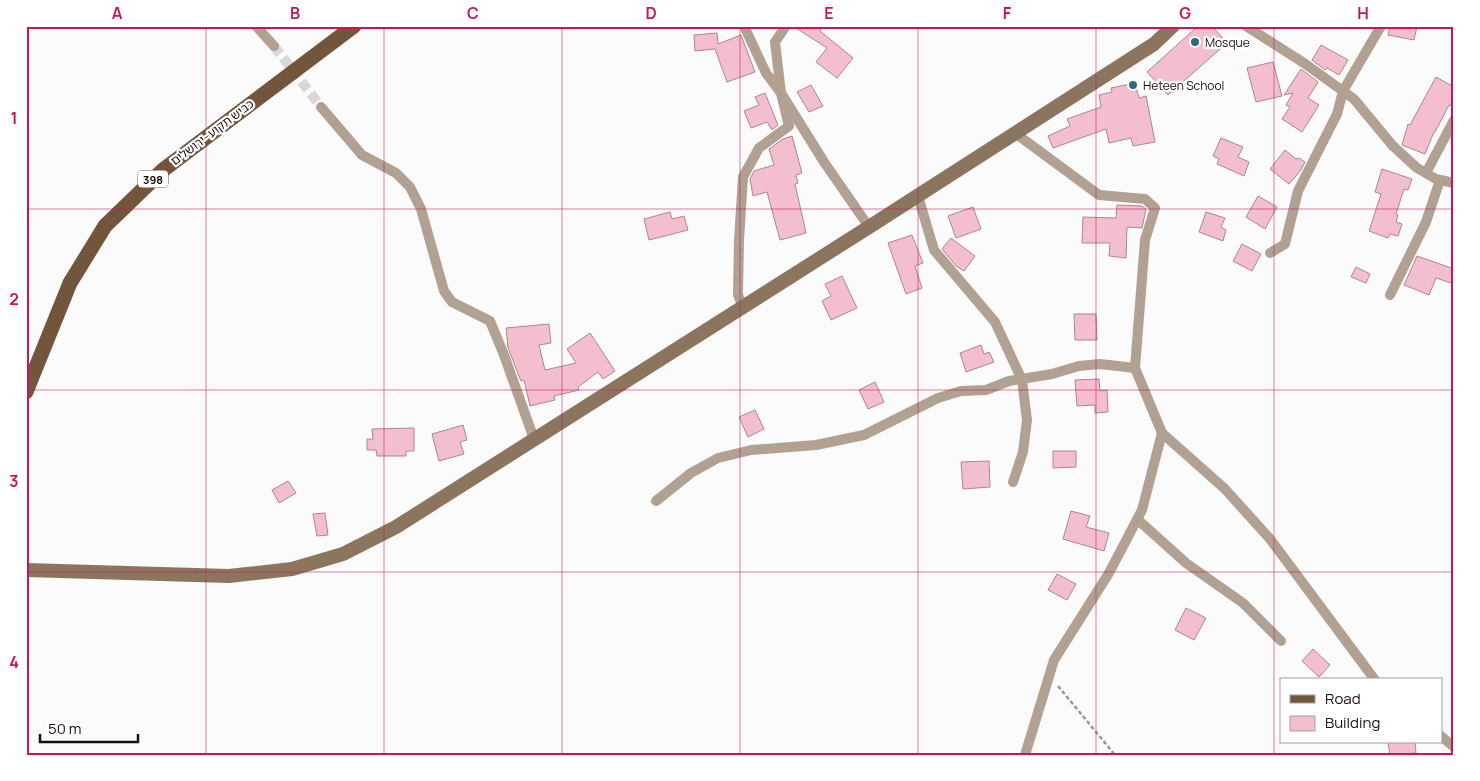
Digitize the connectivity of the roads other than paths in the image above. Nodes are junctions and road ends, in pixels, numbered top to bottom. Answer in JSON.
{"nodes":[{"id":1,"x":256,"y":26,"type":"edge"},
{"id":2,"x":354,"y":26,"type":"edge"},
{"id":3,"x":744,"y":26,"type":"edge"},
{"id":4,"x":786,"y":26,"type":"edge"},
{"id":5,"x":1173,"y":26,"type":"edge"},
{"id":6,"x":1246,"y":26,"type":"edge"},
{"id":7,"x":1381,"y":26,"type":"edge"},
{"id":8,"x":274,"y":46,"type":"tunnel mouth"},
{"id":9,"x":1343,"y":92,"type":"junction"},
{"id":10,"x":781,"y":93,"type":"junction"},
{"id":11,"x":321,"y":107,"type":"tunnel mouth"},
{"id":12,"x":1454,"y":120,"type":"edge"},
{"id":13,"x":1015,"y":133,"type":"junction"},
{"id":14,"x":1426,"y":173,"type":"junction"},
{"id":15,"x":1440,"y":180,"type":"junction"},
{"id":16,"x":1454,"y":183,"type":"edge"},
{"id":17,"x":918,"y":196,"type":"junction"},
{"id":18,"x":869,"y":227,"type":"junction"},
{"id":19,"x":1270,"y":253,"type":"dead end"},
{"id":20,"x":1390,"y":295,"type":"dead end"},
{"id":21,"x":743,"y":308,"type":"junction"},
{"id":22,"x":1135,"y":368,"type":"junction"},
{"id":23,"x":1022,"y":380,"type":"junction"},
{"id":24,"x":26,"y":392,"type":"edge"},
{"id":25,"x":1162,"y":433,"type":"junction"},
{"id":26,"x":534,"y":439,"type":"junction"},
{"id":27,"x":1013,"y":482,"type":"dead end"},
{"id":28,"x":656,"y":501,"type":"dead end"},
{"id":29,"x":1137,"y":519,"type":"junction"},
{"id":30,"x":26,"y":570,"type":"edge"},
{"id":31,"x":1281,"y":641,"type":"dead end"},
{"id":32,"x":1374,"y":678,"type":"edge"},
{"id":33,"x":1442,"y":737,"type":"edge"},
{"id":34,"x":1454,"y":747,"type":"edge"},
{"id":35,"x":1025,"y":755,"type":"edge"}],
"edges":[{"from":1,"to":8,"type":"street"},
{"from":2,"to":24,"type":"main road","name":"כביש תקוע–ירושלים","number":"398"},
{"from":3,"to":10,"type":"street"},
{"from":4,"to":10,"type":"street"},
{"from":5,"to":13,"type":"street"},
{"from":6,"to":9,"type":"street"},
{"from":7,"to":9,"type":"street"},
{"from":9,"to":14,"type":"street"},
{"from":9,"to":19,"type":"street"},
{"from":10,"to":18,"type":"street"},
{"from":10,"to":21,"type":"street"},
{"from":11,"to":26,"type":"street"},
{"from":12,"to":14,"type":"street"},
{"from":13,"to":17,"type":"street"},
{"from":13,"to":22,"type":"street"},
{"from":14,"to":15,"type":"street"},
{"from":15,"to":16,"type":"street"},
{"from":15,"to":20,"type":"street"},
{"from":17,"to":18,"type":"street"},
{"from":17,"to":23,"type":"street"},
{"from":18,"to":21,"type":"street"},
{"from":21,"to":26,"type":"street"},
{"from":22,"to":23,"type":"street"},
{"from":22,"to":25,"type":"street"},
{"from":23,"to":27,"type":"street"},
{"from":23,"to":28,"type":"street"},
{"from":25,"to":29,"type":"street"},
{"from":25,"to":32,"type":"street"},
{"from":26,"to":30,"type":"street"},
{"from":29,"to":31,"type":"street"},
{"from":29,"to":35,"type":"street"},
{"from":33,"to":34,"type":"street"}]}
